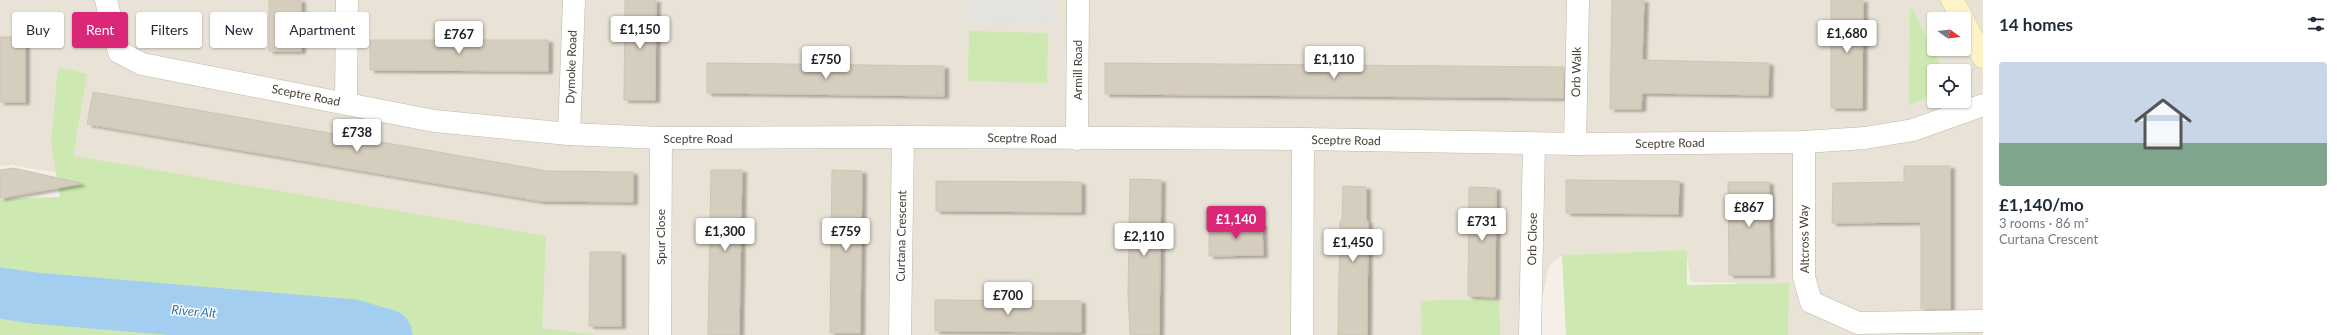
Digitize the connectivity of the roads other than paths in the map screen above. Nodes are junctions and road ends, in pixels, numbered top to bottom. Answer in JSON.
{"nodes":[{"id":1,"x":106,"y":0,"type":"edge"},
{"id":2,"x":347,"y":0,"type":"edge"},
{"id":3,"x":574,"y":0,"type":"edge"},
{"id":4,"x":1078,"y":0,"type":"edge"},
{"id":5,"x":1578,"y":0,"type":"edge"},
{"id":6,"x":1952,"y":0,"type":"edge"},
{"id":7,"x":1958,"y":12,"type":"edge"},
{"id":8,"x":1971,"y":35,"type":"edge"},
{"id":9,"x":1983,"y":57,"type":"edge"},
{"id":10,"x":346,"y":103,"type":"junction"},
{"id":11,"x":1983,"y":105,"type":"edge"},
{"id":12,"x":569,"y":134,"type":"junction"},
{"id":13,"x":903,"y":137,"type":"junction"},
{"id":14,"x":661,"y":138,"type":"junction"},
{"id":15,"x":1077,"y":139,"type":"junction"},
{"id":16,"x":1303,"y":139,"type":"junction"},
{"id":17,"x":1804,"y":142,"type":"junction"},
{"id":18,"x":1534,"y":144,"type":"junction"},
{"id":19,"x":1575,"y":144,"type":"junction"},
{"id":20,"x":1983,"y":321,"type":"edge"},
{"id":21,"x":660,"y":335,"type":"edge"},
{"id":22,"x":900,"y":335,"type":"edge"},
{"id":23,"x":1302,"y":335,"type":"edge"},
{"id":24,"x":1530,"y":335,"type":"edge"}],
"edges":[{"from":1,"to":10,"type":"street","name":"Sceptre Road"},
{"from":2,"to":10,"type":"street"},
{"from":3,"to":12,"type":"street","name":"Dymoke Road"},
{"from":4,"to":15,"type":"street","name":"Armill Road"},
{"from":5,"to":19,"type":"street","name":"Orb Walk"},
{"from":6,"to":7,"type":"street"},
{"from":8,"to":9,"type":"street"},
{"from":10,"to":12,"type":"street","name":"Sceptre Road"},
{"from":11,"to":17,"type":"street","name":"Sceptre Road"},
{"from":12,"to":14,"type":"street","name":"Sceptre Road"},
{"from":13,"to":14,"type":"street","name":"Sceptre Road"},
{"from":13,"to":15,"type":"street","name":"Sceptre Road"},
{"from":13,"to":22,"type":"street","name":"Curtana Crescent"},
{"from":14,"to":21,"type":"street","name":"Spur Close"},
{"from":15,"to":16,"type":"street","name":"Sceptre Road"},
{"from":16,"to":18,"type":"street","name":"Sceptre Road"},
{"from":16,"to":23,"type":"street"},
{"from":17,"to":19,"type":"street","name":"Sceptre Road"},
{"from":17,"to":20,"type":"street","name":"Altcross Way"},
{"from":18,"to":19,"type":"street","name":"Sceptre Road"},
{"from":18,"to":24,"type":"street","name":"Orb Close"}]}
